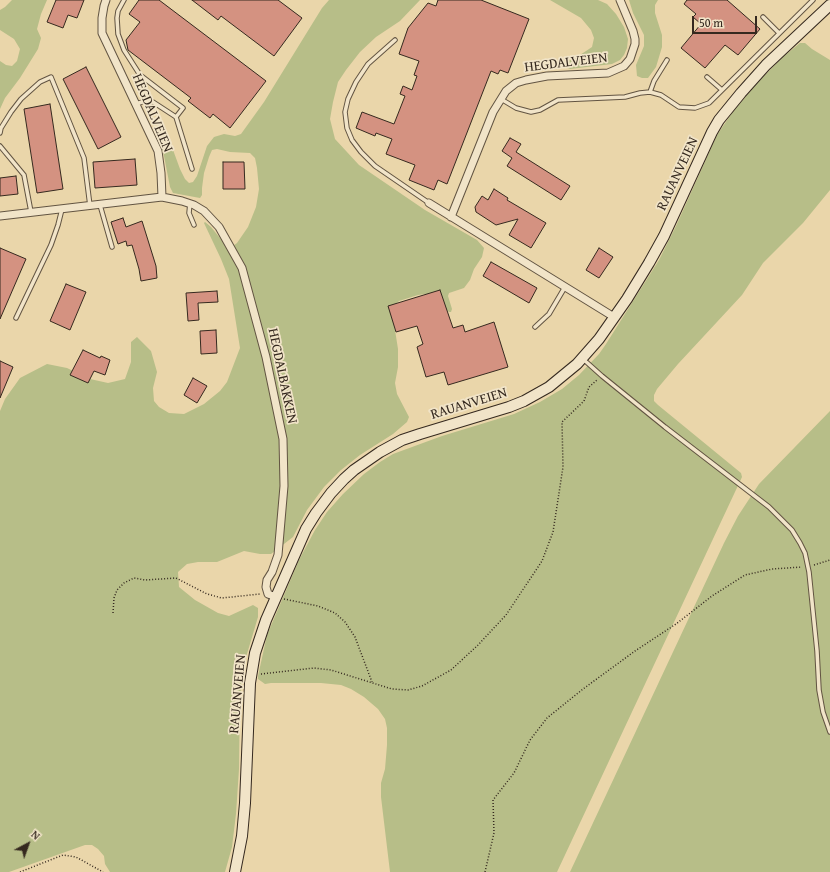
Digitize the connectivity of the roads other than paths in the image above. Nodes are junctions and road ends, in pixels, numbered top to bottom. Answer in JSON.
{"nodes":[{"id":1,"x":106,"y":0,"type":"edge"},
{"id":2,"x":124,"y":0,"type":"edge"},
{"id":3,"x":620,"y":0,"type":"edge"},
{"id":4,"x":813,"y":0,"type":"edge"},
{"id":5,"x":830,"y":5,"type":"edge"},
{"id":6,"x":763,"y":17,"type":"dead end"},
{"id":7,"x":779,"y":33,"type":"junction"},
{"id":8,"x":395,"y":40,"type":"dead end"},
{"id":9,"x":668,"y":60,"type":"dead end"},
{"id":10,"x":707,"y":77,"type":"dead end"},
{"id":11,"x":722,"y":90,"type":"junction"},
{"id":12,"x":650,"y":92,"type":"junction"},
{"id":13,"x":500,"y":99,"type":"junction"},
{"id":14,"x":136,"y":104,"type":"junction"},
{"id":15,"x":176,"y":117,"type":"junction"},
{"id":16,"x":0,"y":133,"type":"edge"},
{"id":17,"x":0,"y":146,"type":"edge"},
{"id":18,"x":192,"y":169,"type":"dead end"},
{"id":19,"x":162,"y":197,"type":"junction"},
{"id":20,"x":190,"y":203,"type":"junction"},
{"id":21,"x":429,"y":203,"type":"joint"},
{"id":22,"x":100,"y":205,"type":"junction"},
{"id":23,"x":90,"y":206,"type":"junction"},
{"id":24,"x":62,"y":209,"type":"junction"},
{"id":25,"x":31,"y":212,"type":"junction"},
{"id":26,"x":0,"y":216,"type":"edge"},
{"id":27,"x":451,"y":217,"type":"junction"},
{"id":28,"x":194,"y":225,"type":"dead end"},
{"id":29,"x":112,"y":247,"type":"dead end"},
{"id":30,"x":566,"y":287,"type":"junction"},
{"id":31,"x":614,"y":317,"type":"junction"},
{"id":32,"x":16,"y":318,"type":"dead end"},
{"id":33,"x":535,"y":327,"type":"dead end"},
{"id":34,"x":582,"y":358,"type":"junction"},
{"id":35,"x":272,"y":596,"type":"junction"},
{"id":36,"x":830,"y":732,"type":"edge"},
{"id":37,"x":235,"y":872,"type":"edge"}],
"edges":[{"from":1,"to":14,"type":"street","name":"HEGDALVEIEN"},
{"from":2,"to":15,"type":"lane"},
{"from":3,"to":13,"type":"street","name":"HEGDALVEIEN"},
{"from":4,"to":7,"type":"lane"},
{"from":5,"to":31,"type":"main road","name":"RAUANVEIEN"},
{"from":6,"to":7,"type":"lane"},
{"from":7,"to":11,"type":"lane"},
{"from":8,"to":21,"type":"lane"},
{"from":9,"to":12,"type":"lane"},
{"from":10,"to":11,"type":"lane"},
{"from":11,"to":12,"type":"lane"},
{"from":12,"to":13,"type":"lane"},
{"from":13,"to":27,"type":"street","name":"HEGDALVEIEN"},
{"from":14,"to":15,"type":"lane"},
{"from":14,"to":19,"type":"street","name":"HEGDALVEIEN"},
{"from":15,"to":18,"type":"lane"},
{"from":16,"to":23,"type":"lane"},
{"from":17,"to":25,"type":"lane"},
{"from":19,"to":20,"type":"street","name":"HEGDALBAKKEN"},
{"from":19,"to":22,"type":"street"},
{"from":20,"to":28,"type":"lane"},
{"from":20,"to":35,"type":"street","name":"HEGDALBAKKEN"},
{"from":21,"to":27,"type":"street"},
{"from":22,"to":23,"type":"street"},
{"from":22,"to":29,"type":"lane"},
{"from":23,"to":24,"type":"street"},
{"from":24,"to":25,"type":"street"},
{"from":24,"to":32,"type":"lane"},
{"from":25,"to":26,"type":"street"},
{"from":27,"to":30,"type":"street"},
{"from":30,"to":31,"type":"street"},
{"from":30,"to":33,"type":"lane"},
{"from":31,"to":34,"type":"main road","name":"RAUANVEIEN"},
{"from":34,"to":35,"type":"main road","name":"RAUANVEIEN"},
{"from":34,"to":36,"type":"lane"},
{"from":35,"to":37,"type":"main road","name":"RAUANVEIEN"}]}
